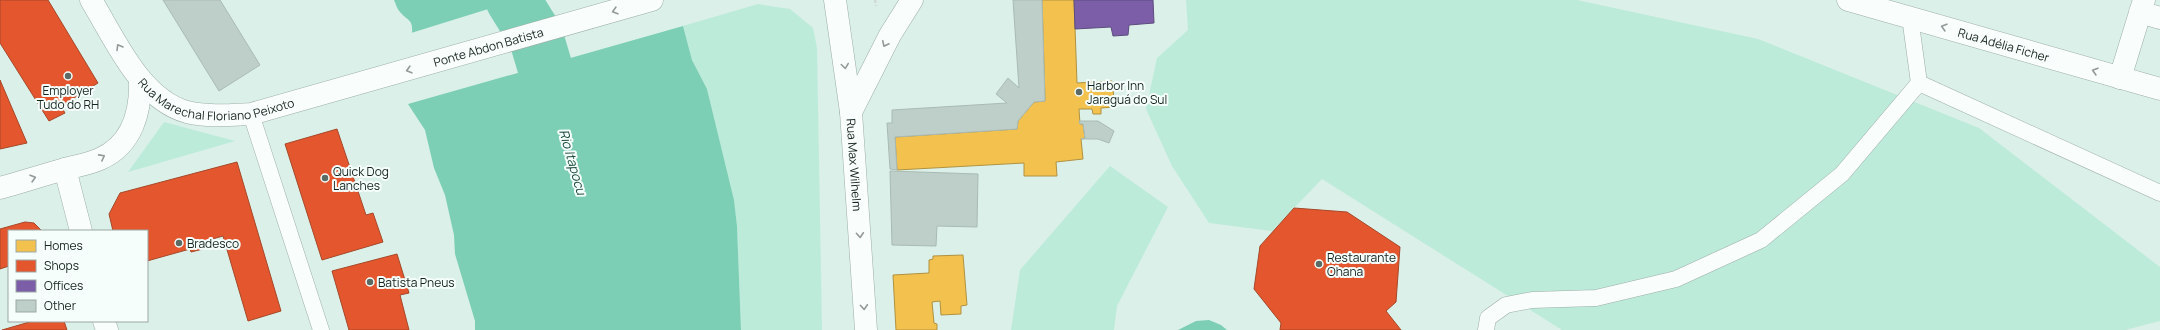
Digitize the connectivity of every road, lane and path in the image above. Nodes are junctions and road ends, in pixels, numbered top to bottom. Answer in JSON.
{"nodes":[{"id":1,"x":91,"y":0,"type":"edge"},
{"id":2,"x":652,"y":0,"type":"edge"},
{"id":3,"x":835,"y":0,"type":"edge"},
{"id":4,"x":912,"y":0,"type":"edge"},
{"id":5,"x":1848,"y":0,"type":"edge"},
{"id":6,"x":2148,"y":10,"type":"edge"},
{"id":7,"x":1910,"y":17,"type":"junction"},
{"id":8,"x":2120,"y":78,"type":"junction"},
{"id":9,"x":140,"y":80,"type":"junction"},
{"id":10,"x":1919,"y":83,"type":"junction"},
{"id":11,"x":2160,"y":89,"type":"edge"},
{"id":12,"x":325,"y":94,"type":"joint"},
{"id":13,"x":851,"y":112,"type":"junction"},
{"id":14,"x":251,"y":114,"type":"junction"},
{"id":15,"x":65,"y":169,"type":"junction"},
{"id":16,"x":0,"y":188,"type":"edge"},
{"id":17,"x":2160,"y":193,"type":"edge"},
{"id":18,"x":81,"y":230,"type":"edge"},
{"id":19,"x":321,"y":330,"type":"edge"},
{"id":20,"x":866,"y":330,"type":"edge"},
{"id":21,"x":1486,"y":330,"type":"edge"}],
"edges":[{"from":9,"to":1,"type":"main road","one_way":true},
{"from":2,"to":12,"type":"main road","name":"Ponte Abdon Batista","one_way":true},
{"from":3,"to":13,"type":"main road","name":"Rua Max Wilhelm","one_way":true},
{"from":4,"to":13,"type":"main road","one_way":true},
{"from":5,"to":7,"type":"main road","name":"Rua Adélia Ficher"},
{"from":6,"to":8,"type":"main road"},
{"from":8,"to":7,"type":"main road","name":"Rua Adélia Ficher","one_way":true},
{"from":7,"to":10,"type":"lane"},
{"from":8,"to":11,"type":"main road","name":"Rua Adélia Ficher"},
{"from":9,"to":14,"type":"main road","name":"Rua Marechal Floriano Peixoto"},
{"from":15,"to":9,"type":"main road","name":"Rua Marechal Floriano Peixoto","one_way":true},
{"from":10,"to":17,"type":"lane"},
{"from":10,"to":21,"type":"lane"},
{"from":12,"to":14,"type":"main road","name":"Rua Marechal Floriano Peixoto"},
{"from":13,"to":20,"type":"main road","name":"Rua Max Wilhelm","one_way":true},
{"from":14,"to":19,"type":"lane"},
{"from":16,"to":15,"type":"main road","name":"Rua Marechal Floriano Peixoto","one_way":true},
{"from":15,"to":18,"type":"main road"}]}
